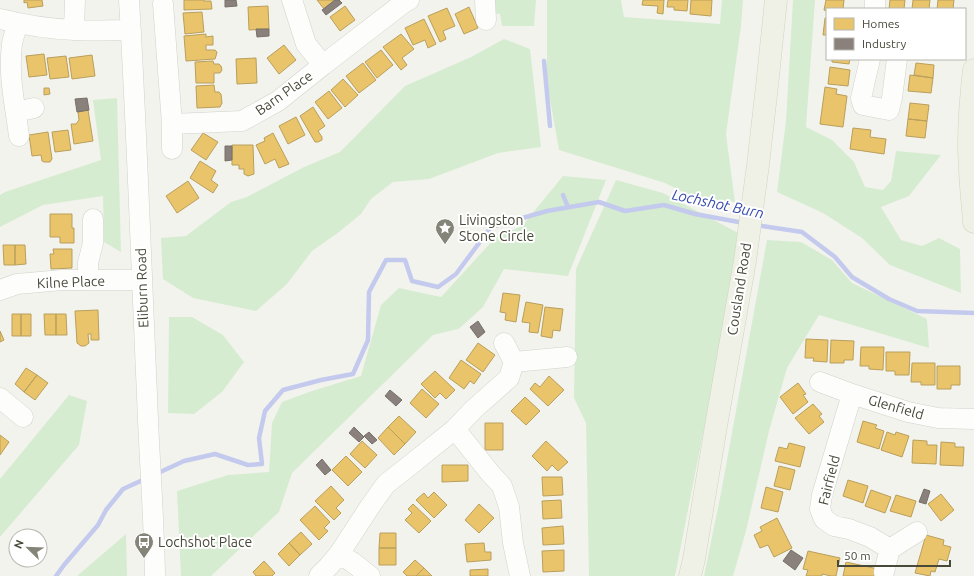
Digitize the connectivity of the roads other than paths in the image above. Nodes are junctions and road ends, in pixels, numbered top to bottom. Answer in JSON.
{"nodes":[{"id":1,"x":75,"y":0,"type":"edge"},
{"id":2,"x":129,"y":0,"type":"edge"},
{"id":3,"x":292,"y":0,"type":"edge"},
{"id":4,"x":409,"y":0,"type":"edge"},
{"id":5,"x":485,"y":0,"type":"edge"},
{"id":6,"x":776,"y":0,"type":"edge"},
{"id":7,"x":163,"y":4,"type":"dead end"},
{"id":8,"x":486,"y":20,"type":"dead end"},
{"id":9,"x":9,"y":21,"type":"edge"},
{"id":10,"x":74,"y":30,"type":"junction"},
{"id":11,"x":131,"y":30,"type":"junction"},
{"id":12,"x":870,"y":60,"type":"edge"},
{"id":13,"x":897,"y":60,"type":"edge"},
{"id":14,"x":323,"y":65,"type":"junction"},
{"id":15,"x":974,"y":70,"type":"edge"},
{"id":16,"x":973,"y":94,"type":"edge"},
{"id":17,"x":172,"y":124,"type":"junction"},
{"id":18,"x":19,"y":136,"type":"dead end"},
{"id":19,"x":172,"y":149,"type":"dead end"},
{"id":20,"x":93,"y":219,"type":"dead end"},
{"id":21,"x":974,"y":222,"type":"edge"},
{"id":22,"x":88,"y":280,"type":"junction"},
{"id":23,"x":142,"y":280,"type":"junction"},
{"id":24,"x":0,"y":290,"type":"edge"},
{"id":25,"x":504,"y":343,"type":"dead end"},
{"id":26,"x":567,"y":357,"type":"dead end"},
{"id":27,"x":514,"y":362,"type":"junction"},
{"id":28,"x":820,"y":382,"type":"dead end"},
{"id":29,"x":852,"y":394,"type":"junction"},
{"id":30,"x":0,"y":398,"type":"edge"},
{"id":31,"x":23,"y":417,"type":"dead end"},
{"id":32,"x":974,"y":419,"type":"edge"},
{"id":33,"x":455,"y":429,"type":"junction"},
{"id":34,"x":917,"y":532,"type":"dead end"},
{"id":35,"x":890,"y":549,"type":"junction"},
{"id":36,"x":339,"y":554,"type":"junction"},
{"id":37,"x":884,"y":572,"type":"dead end"},
{"id":38,"x":155,"y":576,"type":"edge"},
{"id":39,"x":319,"y":576,"type":"edge"},
{"id":40,"x":370,"y":576,"type":"edge"},
{"id":41,"x":520,"y":576,"type":"edge"},
{"id":42,"x":690,"y":576,"type":"edge"}],
"edges":[{"from":1,"to":10,"type":"street"},
{"from":2,"to":11,"type":"street","name":"Eliburn Road"},
{"from":3,"to":14,"type":"street","name":"Barn Place"},
{"from":4,"to":14,"type":"street","name":"Barn Place"},
{"from":5,"to":8,"type":"street"},
{"from":6,"to":42,"type":"main road","name":"Cousland Road"},
{"from":7,"to":17,"type":"street"},
{"from":9,"to":10,"type":"street"},
{"from":9,"to":18,"type":"street"},
{"from":10,"to":11,"type":"street"},
{"from":11,"to":23,"type":"street","name":"Eliburn Road"},
{"from":12,"to":13,"type":"street"},
{"from":14,"to":17,"type":"street","name":"Barn Place"},
{"from":15,"to":16,"type":"main road"},
{"from":16,"to":21,"type":"main road"},
{"from":17,"to":19,"type":"street"},
{"from":20,"to":22,"type":"street"},
{"from":22,"to":23,"type":"street","name":"Kilne Place"},
{"from":22,"to":24,"type":"street","name":"Kilne Place"},
{"from":23,"to":38,"type":"street","name":"Eliburn Road"},
{"from":25,"to":27,"type":"street"},
{"from":26,"to":27,"type":"street"},
{"from":27,"to":33,"type":"street"},
{"from":28,"to":29,"type":"street","name":"Glenfield"},
{"from":29,"to":32,"type":"street","name":"Glenfield"},
{"from":29,"to":35,"type":"street","name":"Fairfield"},
{"from":30,"to":31,"type":"street"},
{"from":33,"to":36,"type":"street"},
{"from":33,"to":41,"type":"street"},
{"from":34,"to":35,"type":"street"},
{"from":35,"to":37,"type":"street"},
{"from":36,"to":39,"type":"street"},
{"from":36,"to":40,"type":"street"}]}
